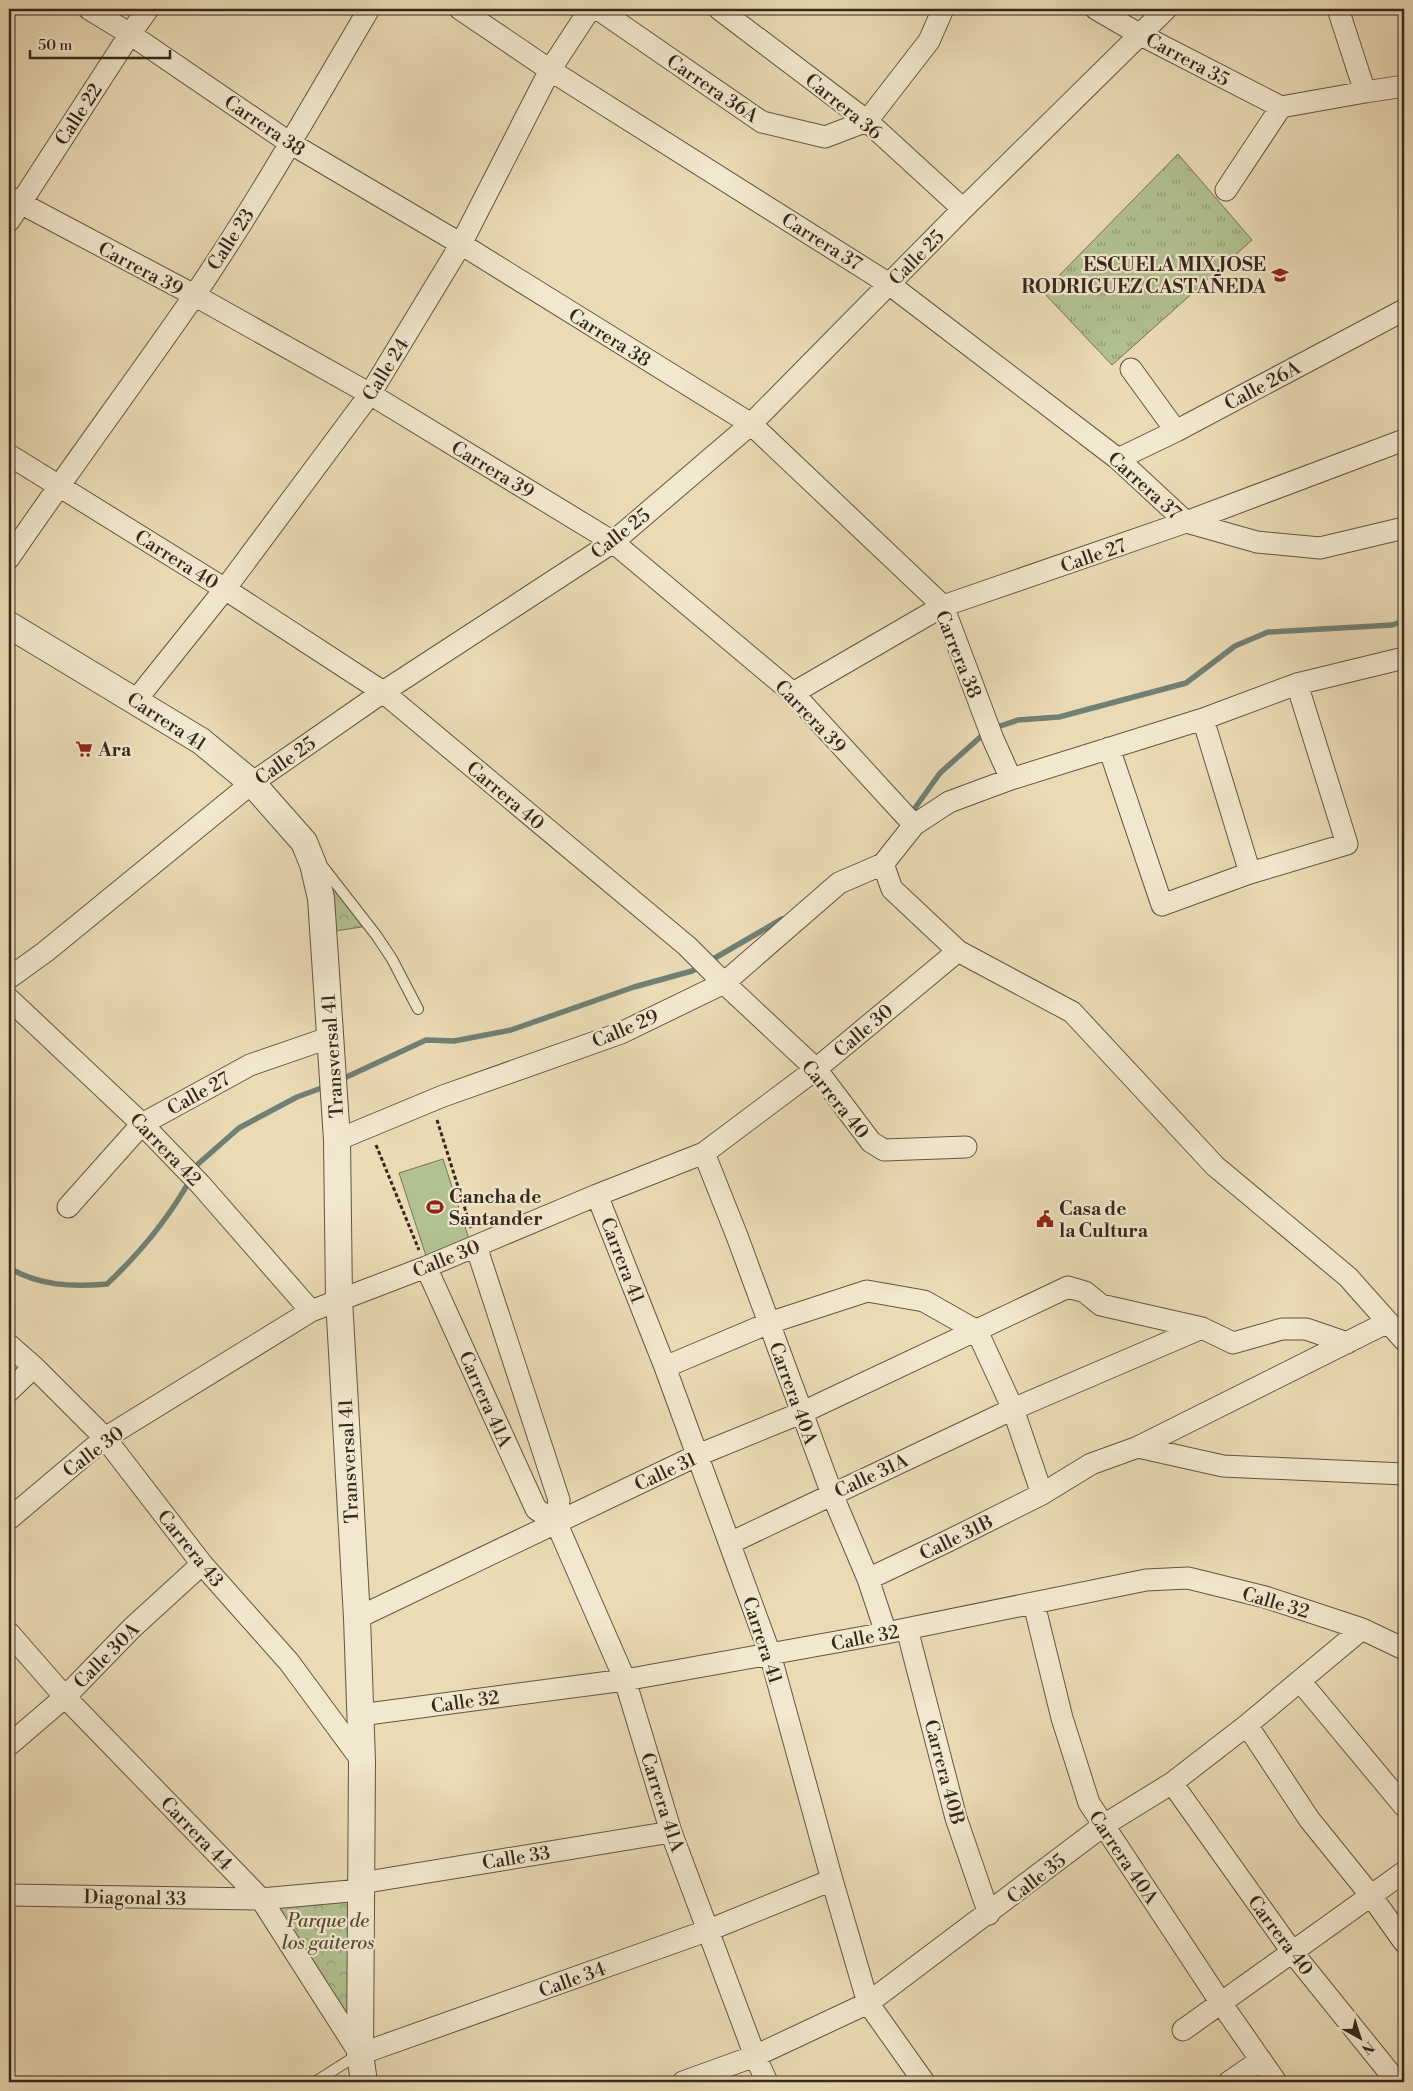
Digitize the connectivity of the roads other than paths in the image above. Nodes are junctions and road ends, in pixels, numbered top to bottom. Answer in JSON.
{"nodes":[{"id":1,"x":89,"y":9,"type":"edge"},
{"id":2,"x":148,"y":9,"type":"edge"},
{"id":3,"x":369,"y":9,"type":"edge"},
{"id":4,"x":460,"y":9,"type":"edge"},
{"id":5,"x":590,"y":9,"type":"edge"},
{"id":6,"x":598,"y":9,"type":"edge"},
{"id":7,"x":720,"y":9,"type":"edge"},
{"id":8,"x":943,"y":9,"type":"edge"},
{"id":9,"x":1096,"y":9,"type":"edge"},
{"id":10,"x":1166,"y":9,"type":"edge"},
{"id":11,"x":1338,"y":9,"type":"edge"},
{"id":12,"x":130,"y":34,"type":"junction"},
{"id":13,"x":1139,"y":34,"type":"junction"},
{"id":14,"x":550,"y":70,"type":"junction"},
{"id":15,"x":1404,"y":86,"type":"edge"},
{"id":16,"x":1365,"y":92,"type":"junction"},
{"id":17,"x":1281,"y":107,"type":"junction"},
{"id":18,"x":867,"y":122,"type":"junction"},
{"id":19,"x":290,"y":143,"type":"junction"},
{"id":20,"x":1226,"y":190,"type":"dead end"},
{"id":21,"x":12,"y":207,"type":"edge"},
{"id":22,"x":963,"y":209,"type":"junction"},
{"id":23,"x":461,"y":244,"type":"junction"},
{"id":24,"x":890,"y":284,"type":"junction"},
{"id":25,"x":194,"y":295,"type":"junction"},
{"id":26,"x":1404,"y":310,"type":"edge"},
{"id":27,"x":1131,"y":369,"type":"dead end"},
{"id":28,"x":370,"y":394,"type":"junction"},
{"id":29,"x":751,"y":424,"type":"junction"},
{"id":30,"x":1176,"y":431,"type":"junction"},
{"id":31,"x":1404,"y":440,"type":"edge"},
{"id":32,"x":9,"y":454,"type":"edge"},
{"id":33,"x":1118,"y":459,"type":"junction"},
{"id":34,"x":59,"y":484,"type":"junction"},
{"id":35,"x":1186,"y":522,"type":"junction"},
{"id":36,"x":1404,"y":528,"type":"edge"},
{"id":37,"x":613,"y":542,"type":"junction"},
{"id":38,"x":9,"y":558,"type":"edge"},
{"id":39,"x":225,"y":589,"type":"junction"},
{"id":40,"x":943,"y":606,"type":"junction"},
{"id":41,"x":9,"y":625,"type":"edge"},
{"id":42,"x":1404,"y":658,"type":"edge"},
{"id":43,"x":1297,"y":684,"type":"junction"},
{"id":44,"x":383,"y":692,"type":"junction"},
{"id":45,"x":793,"y":693,"type":"junction"},
{"id":46,"x":136,"y":700,"type":"junction"},
{"id":47,"x":1203,"y":719,"type":"junction"},
{"id":48,"x":1109,"y":748,"type":"junction"},
{"id":49,"x":1011,"y":779,"type":"junction"},
{"id":50,"x":252,"y":783,"type":"junction"},
{"id":51,"x":914,"y":825,"type":"junction"},
{"id":52,"x":304,"y":842,"type":"junction"},
{"id":53,"x":884,"y":864,"type":"junction"},
{"id":54,"x":1250,"y":873,"type":"junction"},
{"id":55,"x":958,"y":951,"type":"junction"},
{"id":56,"x":9,"y":978,"type":"edge"},
{"id":57,"x":721,"y":981,"type":"junction"},
{"id":58,"x":9,"y":999,"type":"edge"},
{"id":59,"x":418,"y":1009,"type":"dead end"},
{"id":60,"x":331,"y":1037,"type":"junction"},
{"id":61,"x":816,"y":1069,"type":"junction"},
{"id":62,"x":142,"y":1124,"type":"junction"},
{"id":63,"x":337,"y":1140,"type":"junction"},
{"id":64,"x":966,"y":1147,"type":"dead end"},
{"id":65,"x":704,"y":1153,"type":"junction"},
{"id":66,"x":597,"y":1195,"type":"junction"},
{"id":67,"x":68,"y":1207,"type":"dead end"},
{"id":68,"x":476,"y":1246,"type":"junction"},
{"id":69,"x":426,"y":1267,"type":"junction"},
{"id":70,"x":339,"y":1299,"type":"junction"},
{"id":71,"x":311,"y":1311,"type":"junction"},
{"id":72,"x":1388,"y":1322,"type":"junction"},
{"id":73,"x":769,"y":1324,"type":"junction"},
{"id":74,"x":1202,"y":1328,"type":"junction"},
{"id":75,"x":976,"y":1331,"type":"junction"},
{"id":76,"x":1404,"y":1340,"type":"edge"},
{"id":77,"x":1347,"y":1343,"type":"junction"},
{"id":78,"x":9,"y":1346,"type":"edge"},
{"id":79,"x":34,"y":1367,"type":"junction"},
{"id":80,"x":665,"y":1367,"type":"junction"},
{"id":81,"x":9,"y":1391,"type":"edge"},
{"id":82,"x":1013,"y":1409,"type":"junction"},
{"id":83,"x":801,"y":1413,"type":"junction"},
{"id":84,"x":105,"y":1438,"type":"junction"},
{"id":85,"x":1138,"y":1447,"type":"junction"},
{"id":86,"x":698,"y":1455,"type":"junction"},
{"id":87,"x":1404,"y":1474,"type":"edge"},
{"id":88,"x":832,"y":1494,"type":"junction"},
{"id":89,"x":1042,"y":1494,"type":"junction"},
{"id":90,"x":9,"y":1519,"type":"edge"},
{"id":91,"x":556,"y":1522,"type":"junction"},
{"id":92,"x":730,"y":1544,"type":"junction"},
{"id":93,"x":202,"y":1564,"type":"junction"},
{"id":94,"x":868,"y":1579,"type":"junction"},
{"id":95,"x":1034,"y":1604,"type":"junction"},
{"id":96,"x":357,"y":1618,"type":"junction"},
{"id":97,"x":907,"y":1629,"type":"junction"},
{"id":98,"x":1362,"y":1629,"type":"junction"},
{"id":99,"x":9,"y":1633,"type":"edge"},
{"id":100,"x":886,"y":1633,"type":"junction"},
{"id":101,"x":1404,"y":1649,"type":"edge"},
{"id":102,"x":770,"y":1654,"type":"junction"},
{"id":103,"x":625,"y":1680,"type":"junction"},
{"id":104,"x":1300,"y":1681,"type":"junction"},
{"id":105,"x":64,"y":1697,"type":"junction"},
{"id":106,"x":360,"y":1715,"type":"junction"},
{"id":107,"x":1247,"y":1725,"type":"junction"},
{"id":108,"x":9,"y":1745,"type":"edge"},
{"id":109,"x":362,"y":1761,"type":"junction"},
{"id":110,"x":1172,"y":1783,"type":"junction"},
{"id":111,"x":1404,"y":1806,"type":"edge"},
{"id":112,"x":1104,"y":1825,"type":"junction"},
{"id":113,"x":671,"y":1832,"type":"junction"},
{"id":114,"x":1404,"y":1872,"type":"edge"},
{"id":115,"x":832,"y":1880,"type":"junction"},
{"id":116,"x":361,"y":1886,"type":"junction"},
{"id":117,"x":9,"y":1895,"type":"edge"},
{"id":118,"x":1372,"y":1897,"type":"junction"},
{"id":119,"x":261,"y":1899,"type":"junction"},
{"id":120,"x":989,"y":1914,"type":"junction"},
{"id":121,"x":709,"y":1930,"type":"junction"},
{"id":122,"x":1404,"y":1942,"type":"edge"},
{"id":123,"x":1293,"y":1953,"type":"junction"},
{"id":124,"x":868,"y":2003,"type":"junction"},
{"id":125,"x":1221,"y":2003,"type":"junction"},
{"id":126,"x":1183,"y":2030,"type":"dead end"},
{"id":127,"x":360,"y":2054,"type":"junction"},
{"id":128,"x":755,"y":2056,"type":"junction"},
{"id":129,"x":1261,"y":2060,"type":"junction"},
{"id":130,"x":1404,"y":2076,"type":"edge"},
{"id":131,"x":315,"y":2082,"type":"edge"},
{"id":132,"x":364,"y":2082,"type":"edge"},
{"id":133,"x":683,"y":2082,"type":"edge"},
{"id":134,"x":767,"y":2082,"type":"edge"},
{"id":135,"x":924,"y":2082,"type":"edge"},
{"id":136,"x":1229,"y":2082,"type":"edge"},
{"id":137,"x":1276,"y":2082,"type":"edge"},
{"id":138,"x":1397,"y":2082,"type":"edge"}],
"edges":[{"from":1,"to":12,"type":"street","name":"Carrera 38"},
{"from":2,"to":12,"type":"street","name":"Calle 22"},
{"from":3,"to":19,"type":"street","name":"Calle 23"},
{"from":4,"to":14,"type":"street","name":"Carrera 37"},
{"from":5,"to":14,"type":"street","name":"Calle 24"},
{"from":6,"to":18,"type":"street","name":"Carrera 36A"},
{"from":7,"to":18,"type":"street","name":"Carrera 36"},
{"from":8,"to":18,"type":"street"},
{"from":9,"to":13,"type":"street","name":"Carrera 35"},
{"from":10,"to":13,"type":"street","name":"Calle 25"},
{"from":11,"to":16,"type":"street"},
{"from":12,"to":19,"type":"street","name":"Carrera 38"},
{"from":12,"to":21,"type":"street","name":"Calle 22"},
{"from":13,"to":17,"type":"street","name":"Carrera 35"},
{"from":13,"to":22,"type":"street","name":"Calle 25"},
{"from":14,"to":23,"type":"street","name":"Calle 24"},
{"from":14,"to":24,"type":"street","name":"Carrera 37"},
{"from":15,"to":16,"type":"street"},
{"from":16,"to":17,"type":"street"},
{"from":17,"to":20,"type":"street"},
{"from":18,"to":22,"type":"street","name":"Carrera 36"},
{"from":19,"to":23,"type":"street","name":"Carrera 38"},
{"from":19,"to":25,"type":"street","name":"Calle 23"},
{"from":21,"to":25,"type":"street","name":"Carrera 39"},
{"from":22,"to":24,"type":"street","name":"Calle 25"},
{"from":23,"to":28,"type":"street","name":"Calle 24"},
{"from":23,"to":29,"type":"street","name":"Carrera 38"},
{"from":24,"to":29,"type":"street","name":"Calle 25"},
{"from":24,"to":33,"type":"street","name":"Carrera 37"},
{"from":25,"to":28,"type":"street","name":"Carrera 39"},
{"from":25,"to":34,"type":"street","name":"Calle 23"},
{"from":26,"to":30,"type":"street","name":"Calle 26A"},
{"from":27,"to":30,"type":"street"},
{"from":28,"to":37,"type":"street","name":"Carrera 39"},
{"from":28,"to":39,"type":"street","name":"Calle 24"},
{"from":29,"to":37,"type":"street","name":"Calle 25"},
{"from":29,"to":40,"type":"street","name":"Carrera 38"},
{"from":30,"to":33,"type":"street","name":"Calle 26A"},
{"from":31,"to":35,"type":"street","name":"Calle 27"},
{"from":32,"to":34,"type":"street","name":"Carrera 40"},
{"from":33,"to":35,"type":"street","name":"Carrera 37"},
{"from":34,"to":38,"type":"street","name":"Calle 23"},
{"from":34,"to":39,"type":"street","name":"Carrera 40"},
{"from":35,"to":36,"type":"street"},
{"from":35,"to":40,"type":"street","name":"Calle 27"},
{"from":37,"to":44,"type":"street","name":"Calle 25"},
{"from":37,"to":45,"type":"street","name":"Carrera 39"},
{"from":39,"to":44,"type":"street","name":"Carrera 40"},
{"from":39,"to":46,"type":"street","name":"Calle 24"},
{"from":40,"to":45,"type":"street","name":"Calle 27"},
{"from":40,"to":49,"type":"street","name":"Carrera 38"},
{"from":41,"to":46,"type":"street","name":"Carrera 41"},
{"from":42,"to":43,"type":"street"},
{"from":43,"to":47,"type":"street"},
{"from":43,"to":54,"type":"street"},
{"from":44,"to":50,"type":"street","name":"Calle 25"},
{"from":44,"to":57,"type":"street","name":"Carrera 40"},
{"from":45,"to":51,"type":"street","name":"Carrera 39"},
{"from":46,"to":50,"type":"street","name":"Carrera 41"},
{"from":47,"to":48,"type":"street"},
{"from":47,"to":54,"type":"street"},
{"from":48,"to":49,"type":"street"},
{"from":48,"to":54,"type":"street"},
{"from":49,"to":51,"type":"street"},
{"from":50,"to":52,"type":"street","name":"Carrera 41"},
{"from":50,"to":56,"type":"street","name":"Calle 25"},
{"from":51,"to":53,"type":"street"},
{"from":52,"to":59,"type":"lane"},
{"from":52,"to":60,"type":"street","name":"Transversal 41"},
{"from":53,"to":55,"type":"street"},
{"from":53,"to":57,"type":"street","name":"Calle 29"},
{"from":55,"to":61,"type":"street","name":"Calle 30"},
{"from":55,"to":72,"type":"street"},
{"from":57,"to":61,"type":"street","name":"Carrera 40"},
{"from":57,"to":63,"type":"street","name":"Calle 29"},
{"from":58,"to":62,"type":"street","name":"Carrera 42"},
{"from":60,"to":62,"type":"street","name":"Calle 27"},
{"from":60,"to":63,"type":"street","name":"Transversal 41"},
{"from":61,"to":64,"type":"street","name":"Carrera 40"},
{"from":61,"to":65,"type":"street","name":"Calle 30"},
{"from":62,"to":67,"type":"street","name":"Calle 27"},
{"from":62,"to":71,"type":"street","name":"Carrera 42"},
{"from":63,"to":70,"type":"street","name":"Transversal 41"},
{"from":65,"to":66,"type":"street","name":"Calle 30"},
{"from":65,"to":73,"type":"street","name":"Carrera 40A"},
{"from":66,"to":68,"type":"street","name":"Calle 30"},
{"from":66,"to":80,"type":"street","name":"Carrera 41"},
{"from":68,"to":69,"type":"street","name":"Calle 30"},
{"from":68,"to":91,"type":"street","name":"Carrera 41A"},
{"from":69,"to":70,"type":"street","name":"Calle 30"},
{"from":69,"to":91,"type":"street","name":"Carrera 41A"},
{"from":70,"to":71,"type":"street","name":"Calle 30"},
{"from":70,"to":96,"type":"street","name":"Transversal 41"},
{"from":71,"to":84,"type":"street","name":"Calle 30"},
{"from":72,"to":76,"type":"street"},
{"from":72,"to":77,"type":"street","name":"Calle 31B"},
{"from":73,"to":75,"type":"street"},
{"from":73,"to":80,"type":"street"},
{"from":73,"to":83,"type":"street","name":"Carrera 40A"},
{"from":74,"to":75,"type":"street","name":"Calle 31"},
{"from":74,"to":77,"type":"street","name":"Calle 31"},
{"from":74,"to":82,"type":"street","name":"Calle 31A"},
{"from":75,"to":82,"type":"street"},
{"from":75,"to":83,"type":"street","name":"Calle 31"},
{"from":77,"to":85,"type":"street","name":"Calle 31B"},
{"from":78,"to":79,"type":"street","name":"Carrera 43"},
{"from":79,"to":81,"type":"street"},
{"from":79,"to":84,"type":"street","name":"Carrera 43"},
{"from":80,"to":86,"type":"street","name":"Carrera 41"},
{"from":82,"to":88,"type":"street","name":"Calle 31A"},
{"from":82,"to":89,"type":"street"},
{"from":83,"to":86,"type":"street","name":"Calle 31"},
{"from":83,"to":88,"type":"street","name":"Carrera 40A"},
{"from":84,"to":90,"type":"street","name":"Calle 30"},
{"from":84,"to":93,"type":"street","name":"Carrera 43"},
{"from":85,"to":87,"type":"street"},
{"from":85,"to":89,"type":"street","name":"Calle 31B"},
{"from":86,"to":91,"type":"street","name":"Calle 31"},
{"from":86,"to":92,"type":"street","name":"Carrera 41"},
{"from":88,"to":92,"type":"street","name":"Calle 31A"},
{"from":88,"to":94,"type":"street","name":"Carrera 40A"},
{"from":89,"to":94,"type":"street","name":"Calle 31B"},
{"from":91,"to":96,"type":"street","name":"Calle 31"},
{"from":91,"to":103,"type":"street","name":"Carrera 41A"},
{"from":92,"to":102,"type":"street","name":"Carrera 41"},
{"from":93,"to":105,"type":"street","name":"Calle 30A"},
{"from":93,"to":109,"type":"street","name":"Carrera 43"},
{"from":94,"to":100,"type":"street","name":"Carrera 40A"},
{"from":95,"to":97,"type":"street","name":"Calle 32"},
{"from":95,"to":98,"type":"street","name":"Calle 32"},
{"from":95,"to":112,"type":"street","name":"Carrera 40A"},
{"from":96,"to":106,"type":"street","name":"Transversal 41"},
{"from":97,"to":100,"type":"street","name":"Calle 32"},
{"from":97,"to":120,"type":"street","name":"Carrera 40B"},
{"from":98,"to":101,"type":"street","name":"Calle 32"},
{"from":98,"to":104,"type":"street","name":"Calle 35"},
{"from":99,"to":105,"type":"street","name":"Carrera 44"},
{"from":100,"to":102,"type":"street","name":"Calle 32"},
{"from":102,"to":103,"type":"street","name":"Calle 32"},
{"from":102,"to":115,"type":"street","name":"Carrera 41"},
{"from":103,"to":106,"type":"street","name":"Calle 32"},
{"from":103,"to":113,"type":"street","name":"Carrera 41A"},
{"from":104,"to":107,"type":"street","name":"Calle 35"},
{"from":104,"to":111,"type":"street"},
{"from":105,"to":108,"type":"street","name":"Calle 30A"},
{"from":105,"to":119,"type":"street","name":"Carrera 44"},
{"from":106,"to":109,"type":"street","name":"Transversal 41"},
{"from":107,"to":110,"type":"street","name":"Calle 35"},
{"from":107,"to":118,"type":"street"},
{"from":109,"to":116,"type":"street","name":"Transversal 41"},
{"from":110,"to":112,"type":"street","name":"Calle 35"},
{"from":110,"to":123,"type":"street","name":"Carrera 40"},
{"from":112,"to":120,"type":"street","name":"Calle 35"},
{"from":112,"to":125,"type":"street","name":"Carrera 40A"},
{"from":113,"to":116,"type":"street","name":"Calle 33"},
{"from":113,"to":121,"type":"street","name":"Carrera 41A"},
{"from":114,"to":118,"type":"street"},
{"from":115,"to":121,"type":"street","name":"Calle 34"},
{"from":115,"to":124,"type":"street","name":"Carrera 41"},
{"from":116,"to":119,"type":"street","name":"Calle 33"},
{"from":116,"to":127,"type":"street","name":"Transversal 41"},
{"from":117,"to":119,"type":"street","name":"Diagonal 33"},
{"from":118,"to":122,"type":"street"},
{"from":118,"to":123,"type":"street"},
{"from":119,"to":127,"type":"street","name":"Carrera 44"},
{"from":120,"to":124,"type":"street","name":"Calle 35"},
{"from":121,"to":127,"type":"street","name":"Calle 34"},
{"from":121,"to":128,"type":"street","name":"Carrera 41A"},
{"from":123,"to":125,"type":"street"},
{"from":123,"to":138,"type":"street","name":"Carrera 40"},
{"from":124,"to":128,"type":"street","name":"Calle 35"},
{"from":124,"to":135,"type":"street","name":"Carrera 41"},
{"from":125,"to":126,"type":"street"},
{"from":125,"to":129,"type":"street","name":"Carrera 40A"},
{"from":127,"to":131,"type":"lane","name":"Calle 34"},
{"from":127,"to":132,"type":"street","name":"Transversal 41"},
{"from":128,"to":133,"type":"street","name":"Calle 35"},
{"from":128,"to":134,"type":"street","name":"Carrera 41A"},
{"from":129,"to":136,"type":"street"},
{"from":129,"to":137,"type":"street","name":"Carrera 40A"},
{"from":130,"to":138,"type":"street"}]}
